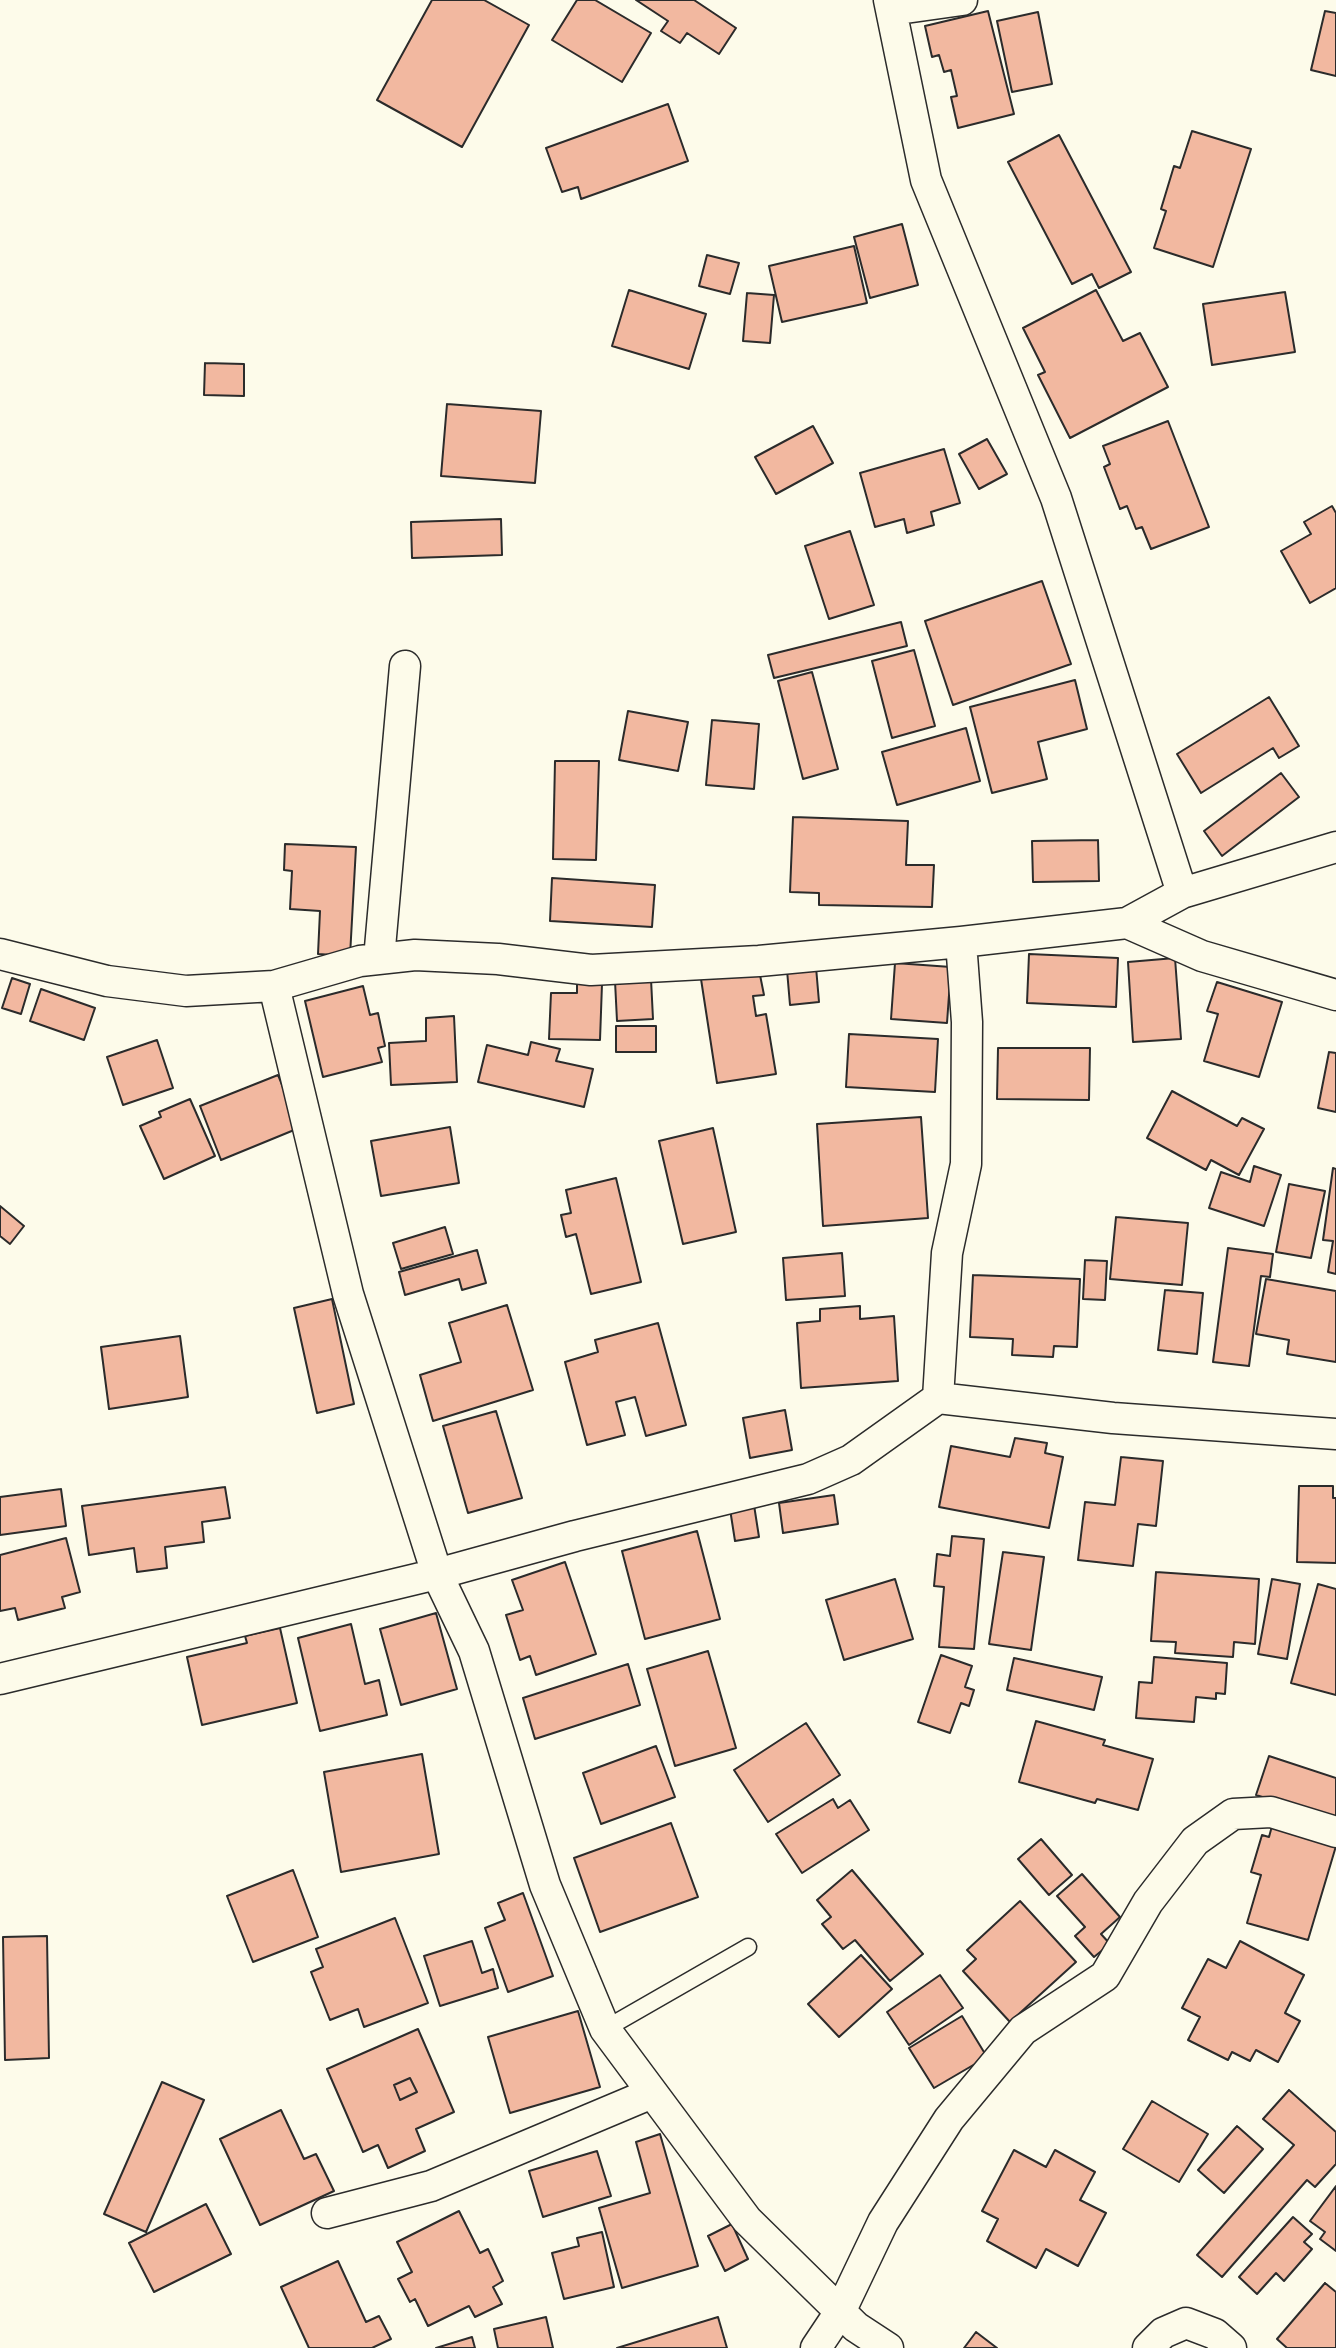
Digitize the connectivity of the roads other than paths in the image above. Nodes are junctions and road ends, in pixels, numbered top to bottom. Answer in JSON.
{"nodes":[{"id":1,"x":962,"y":0,"type":"edge"},
{"id":2,"x":890,"y":5,"type":"edge"},
{"id":3,"x":405,"y":666,"type":"dead end"},
{"id":4,"x":1336,"y":847,"type":"edge"},
{"id":5,"x":1182,"y":893,"type":"junction"},
{"id":6,"x":1127,"y":923,"type":"junction"},
{"id":7,"x":961,"y":942,"type":"junction"},
{"id":8,"x":0,"y":954,"type":"edge"},
{"id":9,"x":379,"y":959,"type":"junction"},
{"id":10,"x":274,"y":986,"type":"junction"},
{"id":11,"x":1336,"y":995,"type":"edge"},
{"id":12,"x":938,"y":1398,"type":"junction"},
{"id":13,"x":1336,"y":1434,"type":"edge"},
{"id":14,"x":437,"y":1574,"type":"junction"},
{"id":15,"x":0,"y":1679,"type":"edge"},
{"id":16,"x":1336,"y":1832,"type":"edge"},
{"id":17,"x":748,"y":1947,"type":"dead end"},
{"id":18,"x":605,"y":2029,"type":"junction"},
{"id":19,"x":652,"y":2093,"type":"junction"},
{"id":20,"x":327,"y":2213,"type":"dead end"},
{"id":21,"x":840,"y":2312,"type":"junction"},
{"id":22,"x":816,"y":2348,"type":"edge"},
{"id":23,"x":888,"y":2348,"type":"edge"},
{"id":24,"x":1148,"y":2348,"type":"edge"},
{"id":25,"x":1231,"y":2348,"type":"edge"}],
"edges":[{"from":1,"to":2,"type":"street"},
{"from":2,"to":5,"type":"street"},
{"from":3,"to":9,"type":"street"},
{"from":4,"to":5,"type":"street"},
{"from":5,"to":6,"type":"street"},
{"from":6,"to":7,"type":"street"},
{"from":6,"to":11,"type":"street"},
{"from":7,"to":9,"type":"street"},
{"from":7,"to":12,"type":"street"},
{"from":8,"to":10,"type":"street"},
{"from":9,"to":10,"type":"street"},
{"from":10,"to":14,"type":"street"},
{"from":12,"to":13,"type":"street"},
{"from":12,"to":14,"type":"street"},
{"from":14,"to":15,"type":"street"},
{"from":14,"to":18,"type":"street"},
{"from":16,"to":21,"type":"street"},
{"from":17,"to":18,"type":"lane"},
{"from":18,"to":19,"type":"street"},
{"from":19,"to":20,"type":"street"},
{"from":19,"to":21,"type":"street"},
{"from":21,"to":22,"type":"street"},
{"from":21,"to":23,"type":"street"},
{"from":24,"to":25,"type":"street"}]}
